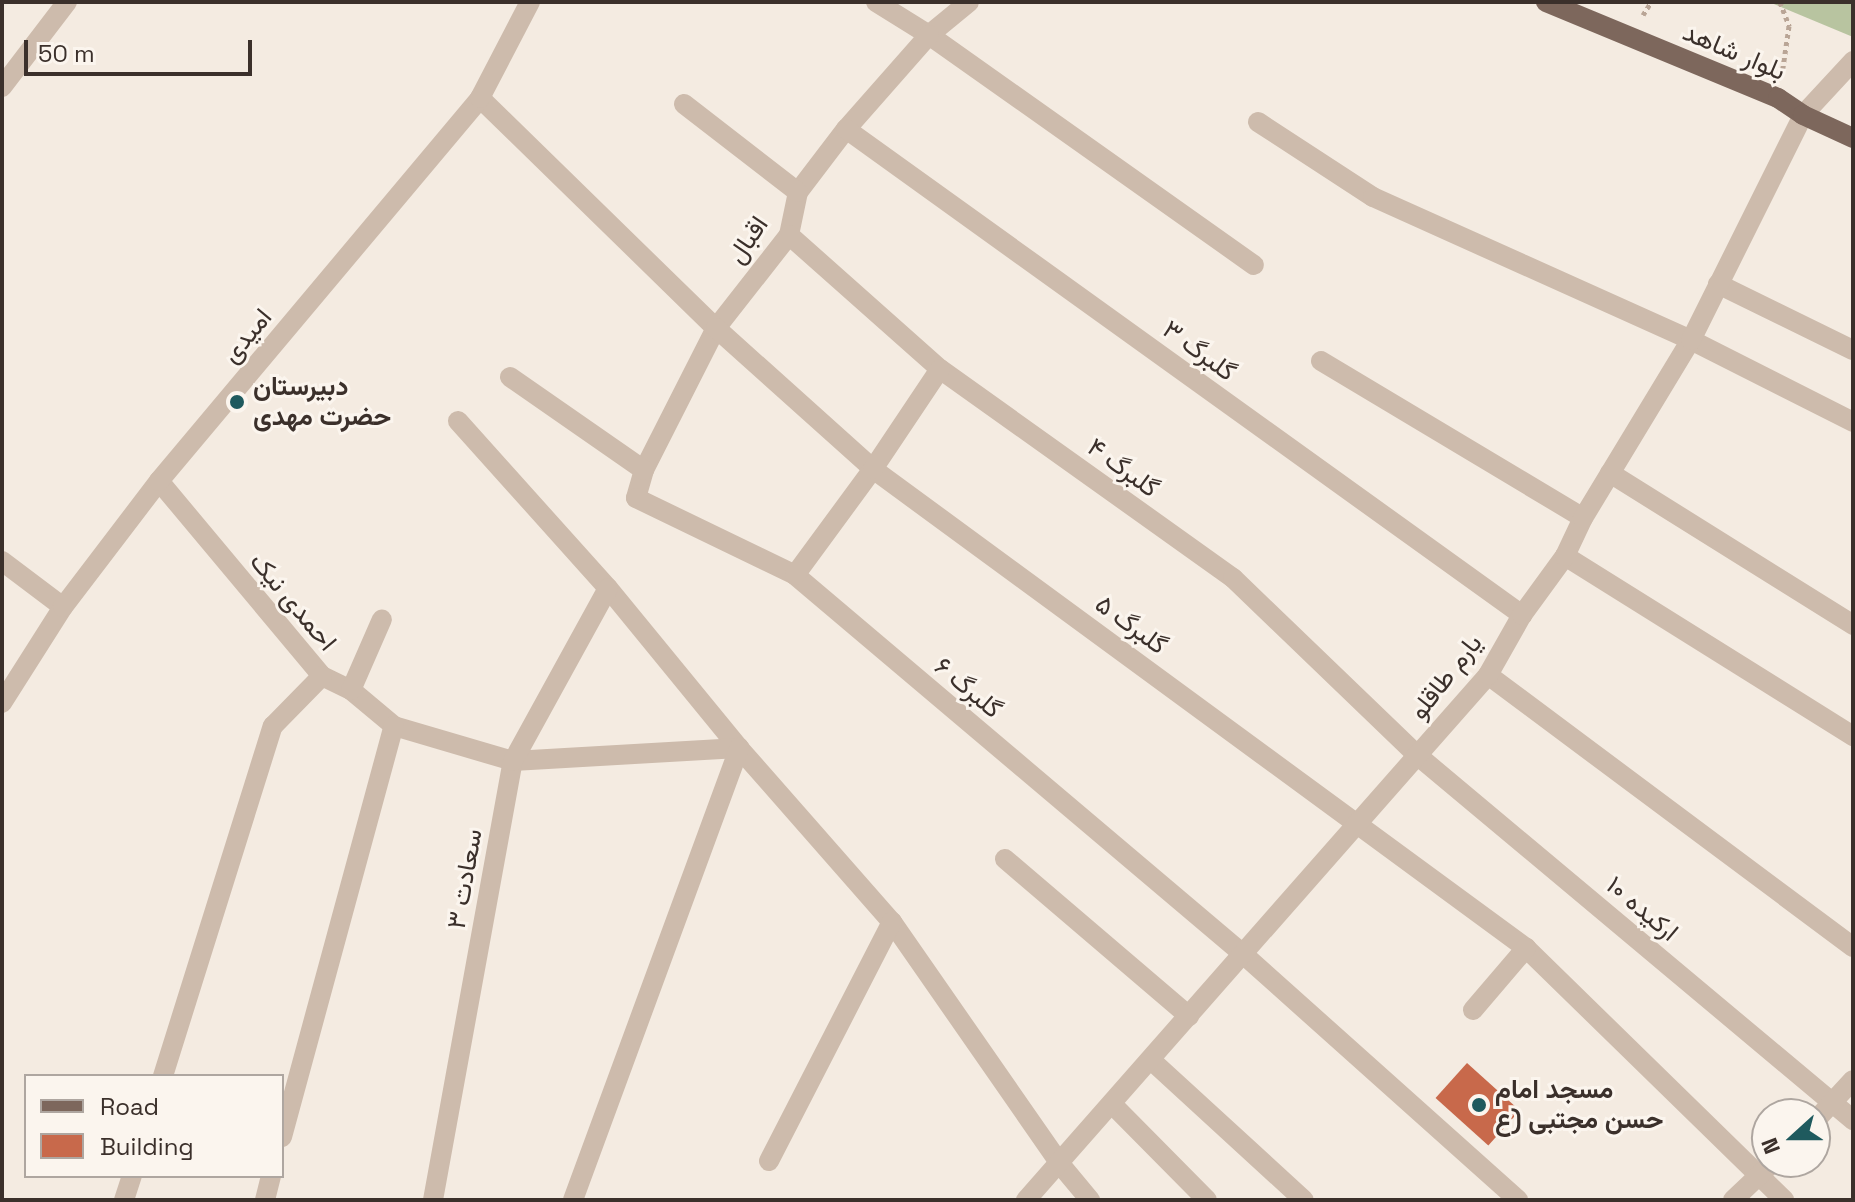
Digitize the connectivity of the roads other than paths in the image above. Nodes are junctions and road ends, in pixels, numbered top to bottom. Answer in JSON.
{"nodes":[{"id":1,"x":67,"y":2,"type":"edge"},
{"id":2,"x":530,"y":2,"type":"edge"},
{"id":3,"x":876,"y":2,"type":"edge"},
{"id":4,"x":969,"y":2,"type":"edge"},
{"id":5,"x":1546,"y":2,"type":"edge"},
{"id":6,"x":929,"y":35,"type":"junction"},
{"id":7,"x":1853,"y":61,"type":"edge"},
{"id":8,"x":2,"y":87,"type":"edge"},
{"id":9,"x":480,"y":98,"type":"junction"},
{"id":10,"x":684,"y":104,"type":"dead end"},
{"id":11,"x":1803,"y":115,"type":"junction"},
{"id":12,"x":1258,"y":122,"type":"dead end"},
{"id":13,"x":846,"y":129,"type":"junction"},
{"id":14,"x":1853,"y":138,"type":"edge"},
{"id":15,"x":798,"y":192,"type":"junction"},
{"id":16,"x":789,"y":235,"type":"junction"},
{"id":17,"x":1254,"y":265,"type":"dead end"},
{"id":18,"x":1718,"y":284,"type":"junction"},
{"id":19,"x":716,"y":328,"type":"junction"},
{"id":20,"x":1691,"y":340,"type":"junction"},
{"id":21,"x":1853,"y":350,"type":"edge"},
{"id":22,"x":1321,"y":361,"type":"dead end"},
{"id":23,"x":940,"y":369,"type":"junction"},
{"id":24,"x":510,"y":377,"type":"dead end"},
{"id":25,"x":458,"y":421,"type":"dead end"},
{"id":26,"x":1853,"y":422,"type":"edge"},
{"id":27,"x":873,"y":469,"type":"junction"},
{"id":28,"x":644,"y":470,"type":"junction"},
{"id":29,"x":1610,"y":473,"type":"junction"},
{"id":30,"x":159,"y":481,"type":"junction"},
{"id":31,"x":636,"y":498,"type":"joint"},
{"id":32,"x":1583,"y":518,"type":"junction"},
{"id":33,"x":1565,"y":556,"type":"junction"},
{"id":34,"x":2,"y":561,"type":"edge"},
{"id":35,"x":795,"y":575,"type":"junction"},
{"id":36,"x":608,"y":588,"type":"junction"},
{"id":37,"x":63,"y":607,"type":"junction"},
{"id":38,"x":1522,"y":615,"type":"junction"},
{"id":39,"x":382,"y":619,"type":"dead end"},
{"id":40,"x":1853,"y":625,"type":"edge"},
{"id":41,"x":1488,"y":675,"type":"junction"},
{"id":42,"x":322,"y":676,"type":"junction"},
{"id":43,"x":351,"y":690,"type":"junction"},
{"id":44,"x":2,"y":703,"type":"edge"},
{"id":45,"x":394,"y":726,"type":"junction"},
{"id":46,"x":1853,"y":736,"type":"edge"},
{"id":47,"x":739,"y":748,"type":"junction"},
{"id":48,"x":1417,"y":755,"type":"junction"},
{"id":49,"x":513,"y":761,"type":"junction"},
{"id":50,"x":1357,"y":824,"type":"junction"},
{"id":51,"x":1005,"y":859,"type":"dead end"},
{"id":52,"x":892,"y":922,"type":"junction"},
{"id":53,"x":1853,"y":947,"type":"edge"},
{"id":54,"x":1526,"y":948,"type":"junction"},
{"id":55,"x":1243,"y":954,"type":"junction"},
{"id":56,"x":1473,"y":1010,"type":"dead end"},
{"id":57,"x":1189,"y":1016,"type":"junction"},
{"id":58,"x":1151,"y":1060,"type":"junction"},
{"id":59,"x":164,"y":1074,"type":"edge"},
{"id":60,"x":1853,"y":1080,"type":"edge"},
{"id":61,"x":1112,"y":1104,"type":"junction"},
{"id":62,"x":1833,"y":1104,"type":"junction"},
{"id":63,"x":1853,"y":1120,"type":"edge"},
{"id":64,"x":284,"y":1130,"type":"edge"},
{"id":65,"x":769,"y":1161,"type":"dead end"},
{"id":66,"x":1060,"y":1164,"type":"junction"},
{"id":67,"x":1751,"y":1170,"type":"edge"},
{"id":68,"x":131,"y":1178,"type":"edge"},
{"id":69,"x":270,"y":1178,"type":"edge"},
{"id":70,"x":1757,"y":1178,"type":"edge"},
{"id":71,"x":1759,"y":1178,"type":"edge"},
{"id":72,"x":124,"y":1200,"type":"edge"},
{"id":73,"x":265,"y":1200,"type":"edge"},
{"id":74,"x":433,"y":1200,"type":"edge"},
{"id":75,"x":573,"y":1200,"type":"edge"},
{"id":76,"x":1026,"y":1200,"type":"edge"},
{"id":77,"x":1090,"y":1200,"type":"edge"},
{"id":78,"x":1207,"y":1200,"type":"edge"},
{"id":79,"x":1304,"y":1200,"type":"edge"},
{"id":80,"x":1518,"y":1200,"type":"edge"},
{"id":81,"x":1733,"y":1200,"type":"edge"},
{"id":82,"x":1784,"y":1200,"type":"edge"}],
"edges":[{"from":1,"to":8,"type":"street"},
{"from":2,"to":9,"type":"street","name":"امیدی"},
{"from":3,"to":6,"type":"street"},
{"from":4,"to":6,"type":"street","name":"اقبال"},
{"from":5,"to":11,"type":"main road","name":"بلوار شاهد"},
{"from":6,"to":13,"type":"street","name":"اقبال"},
{"from":6,"to":17,"type":"street"},
{"from":7,"to":11,"type":"street","name":"یارم طاقلو"},
{"from":9,"to":19,"type":"street","name":"گلبرگ ۵"},
{"from":9,"to":30,"type":"street","name":"امیدی"},
{"from":10,"to":15,"type":"street"},
{"from":11,"to":14,"type":"main road","name":"بلوار شاهد"},
{"from":11,"to":18,"type":"street","name":"یارم طاقلو"},
{"from":12,"to":20,"type":"street"},
{"from":13,"to":15,"type":"street","name":"اقبال"},
{"from":13,"to":38,"type":"street","name":"گلبرگ ۳"},
{"from":15,"to":16,"type":"street","name":"اقبال"},
{"from":16,"to":19,"type":"street","name":"اقبال"},
{"from":16,"to":23,"type":"street","name":"گلبرگ ۴"},
{"from":18,"to":20,"type":"street","name":"یارم طاقلو"},
{"from":18,"to":21,"type":"street"},
{"from":19,"to":27,"type":"street","name":"گلبرگ ۵"},
{"from":19,"to":28,"type":"street","name":"اقبال"},
{"from":20,"to":26,"type":"street"},
{"from":20,"to":29,"type":"street","name":"یارم طاقلو"},
{"from":22,"to":32,"type":"street"},
{"from":23,"to":27,"type":"street"},
{"from":23,"to":48,"type":"street","name":"گلبرگ ۴"},
{"from":24,"to":28,"type":"street"},
{"from":25,"to":36,"type":"street"},
{"from":27,"to":35,"type":"street"},
{"from":27,"to":50,"type":"street","name":"گلبرگ ۵"},
{"from":28,"to":31,"type":"street","name":"اقبال"},
{"from":29,"to":32,"type":"street","name":"یارم طاقلو"},
{"from":29,"to":40,"type":"street"},
{"from":30,"to":37,"type":"street","name":"امیدی"},
{"from":30,"to":42,"type":"street","name":"احمدی نیک"},
{"from":31,"to":35,"type":"street","name":"گلبرگ ۶"},
{"from":32,"to":33,"type":"street","name":"یارم طاقلو"},
{"from":33,"to":38,"type":"street","name":"یارم طاقلو"},
{"from":33,"to":46,"type":"street"},
{"from":34,"to":37,"type":"street"},
{"from":35,"to":55,"type":"street","name":"گلبرگ ۶"},
{"from":36,"to":47,"type":"street"},
{"from":36,"to":49,"type":"street","name":"سعادت ۳"},
{"from":37,"to":44,"type":"street","name":"امیدی"},
{"from":38,"to":41,"type":"street","name":"یارم طاقلو"},
{"from":39,"to":43,"type":"street"},
{"from":41,"to":48,"type":"street","name":"یارم طاقلو"},
{"from":41,"to":53,"type":"street"},
{"from":42,"to":43,"type":"street","name":"احمدی نیک"},
{"from":42,"to":59,"type":"street"},
{"from":43,"to":45,"type":"street","name":"احمدی نیک"},
{"from":45,"to":49,"type":"street","name":"احمدی نیک"},
{"from":45,"to":64,"type":"street"},
{"from":47,"to":49,"type":"street","name":"احمدی نیک"},
{"from":47,"to":52,"type":"street"},
{"from":47,"to":75,"type":"street"},
{"from":48,"to":50,"type":"street","name":"یارم طاقلو"},
{"from":48,"to":62,"type":"street","name":"ارکیده ۱۰"},
{"from":49,"to":74,"type":"street","name":"سعادت ۳"},
{"from":50,"to":54,"type":"street","name":"گلبرگ ۵"},
{"from":50,"to":55,"type":"street","name":"یارم طاقلو"},
{"from":51,"to":57,"type":"street"},
{"from":52,"to":65,"type":"street"},
{"from":52,"to":66,"type":"street"},
{"from":54,"to":56,"type":"street"},
{"from":54,"to":67,"type":"street","name":"گلبرگ ۵"},
{"from":55,"to":57,"type":"street","name":"یارم طاقلو"},
{"from":55,"to":80,"type":"street","name":"گلبرگ ۶"},
{"from":57,"to":58,"type":"street","name":"یارم طاقلو"},
{"from":58,"to":61,"type":"street","name":"یارم طاقلو"},
{"from":58,"to":79,"type":"street"},
{"from":60,"to":62,"type":"street"},
{"from":61,"to":66,"type":"street","name":"یارم طاقلو"},
{"from":61,"to":78,"type":"street"},
{"from":62,"to":63,"type":"street","name":"ارکیده ۱۰"},
{"from":66,"to":76,"type":"street","name":"یارم طاقلو"},
{"from":66,"to":77,"type":"street"},
{"from":68,"to":72,"type":"street"},
{"from":69,"to":73,"type":"street"},
{"from":70,"to":81,"type":"street"},
{"from":71,"to":82,"type":"street","name":"گلبرگ ۵"}]}
